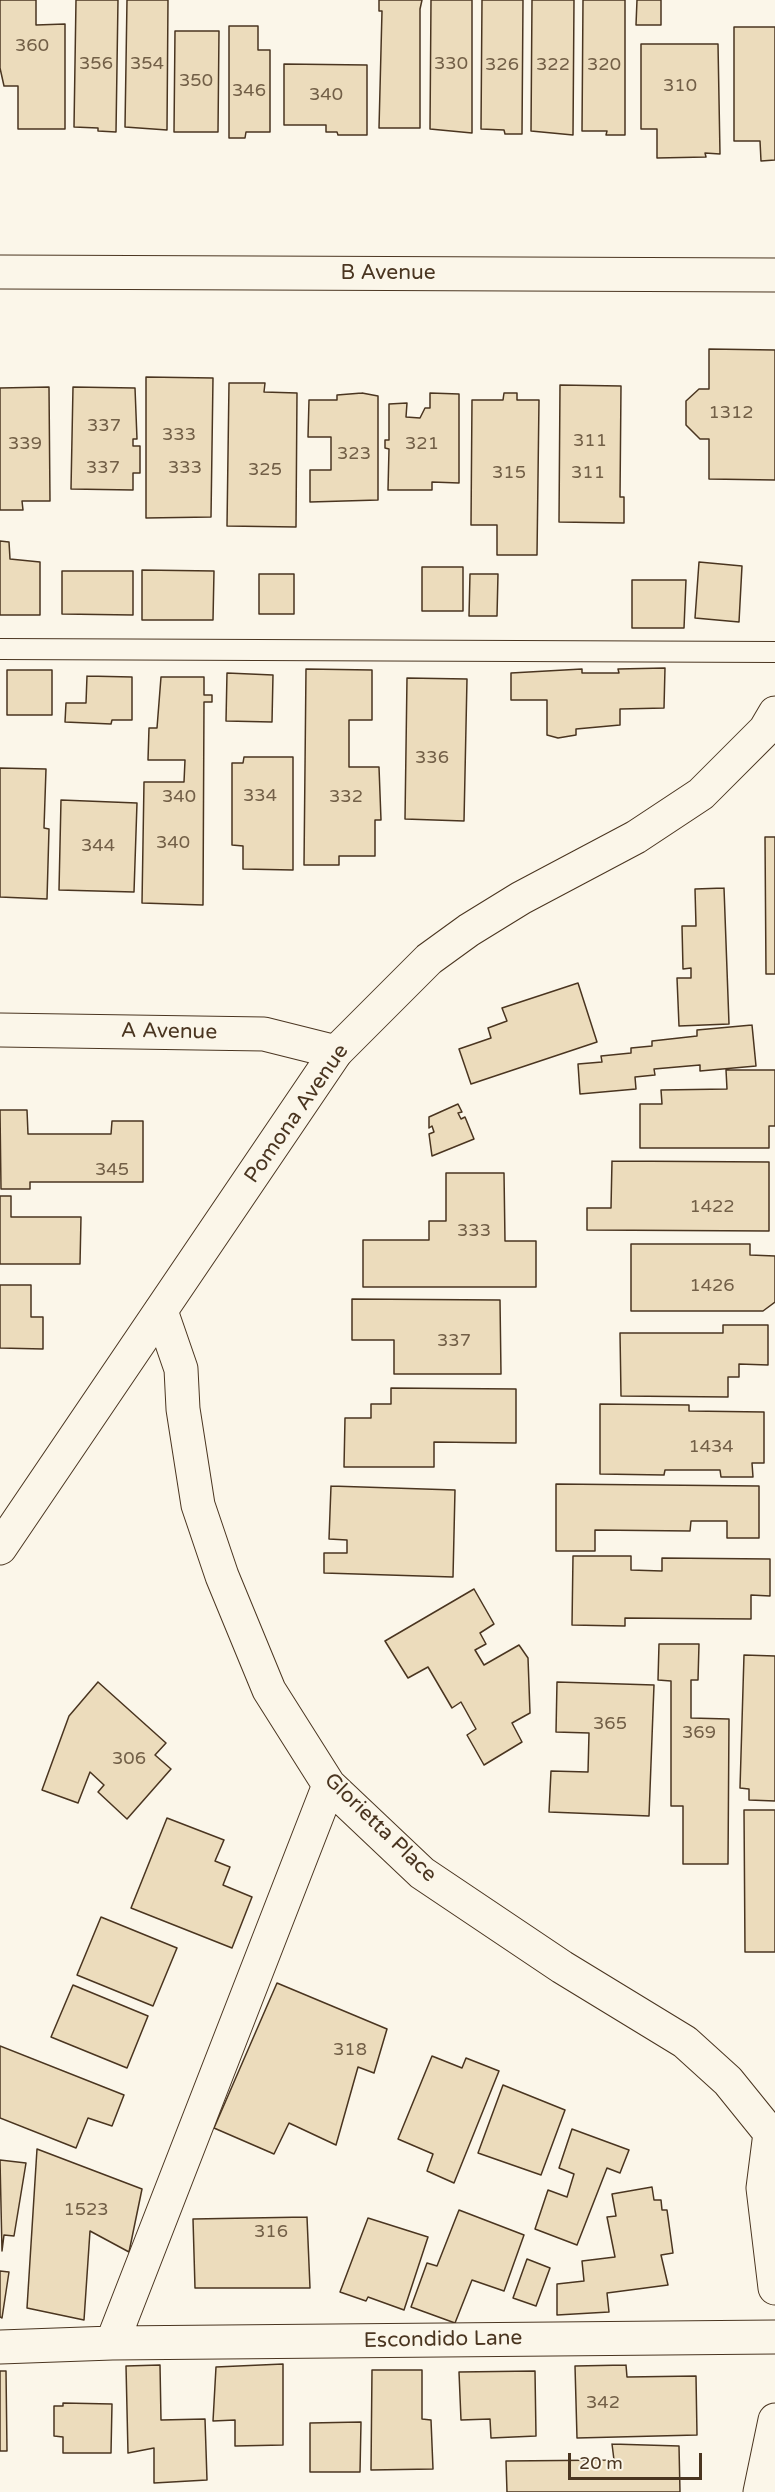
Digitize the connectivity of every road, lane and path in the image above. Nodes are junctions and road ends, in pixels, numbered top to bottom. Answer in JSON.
{"nodes":[{"id":1,"x":0,"y":272,"type":"edge"},
{"id":2,"x":775,"y":275,"type":"edge"},
{"id":3,"x":0,"y":648,"type":"edge"},
{"id":4,"x":775,"y":652,"type":"edge"},
{"id":5,"x":775,"y":713,"type":"edge"},
{"id":6,"x":0,"y":1030,"type":"edge"},
{"id":7,"x":336,"y":1052,"type":"junction"},
{"id":8,"x":161,"y":1311,"type":"junction"},
{"id":9,"x":0,"y":1548,"type":"edge"},
{"id":10,"x":329,"y":1785,"type":"junction"},
{"id":11,"x":772,"y":2134,"type":"edge"},
{"id":12,"x":775,"y":2288,"type":"edge"},
{"id":13,"x":775,"y":2337,"type":"edge"},
{"id":14,"x":112,"y":2343,"type":"junction"},
{"id":15,"x":0,"y":2347,"type":"edge"},
{"id":16,"x":775,"y":2420,"type":"edge"},
{"id":17,"x":760,"y":2492,"type":"edge"}],
"edges":[{"from":1,"to":2,"type":"main road","name":"B Avenue"},
{"from":3,"to":4,"type":"lane"},
{"from":5,"to":7,"type":"main road","name":"Pomona Avenue"},
{"from":6,"to":7,"type":"main road","name":"A Avenue"},
{"from":7,"to":8,"type":"main road","name":"Pomona Avenue"},
{"from":8,"to":9,"type":"main road","name":"Pomona Avenue"},
{"from":8,"to":10,"type":"main road","name":"Glorietta Place"},
{"from":10,"to":11,"type":"main road","name":"Glorietta Place"},
{"from":10,"to":14,"type":"main road"},
{"from":11,"to":12,"type":"main road"},
{"from":13,"to":14,"type":"main road","name":"Escondido Lane"},
{"from":14,"to":15,"type":"main road","name":"Escondido Lane"},
{"from":16,"to":17,"type":"main road"}]}
